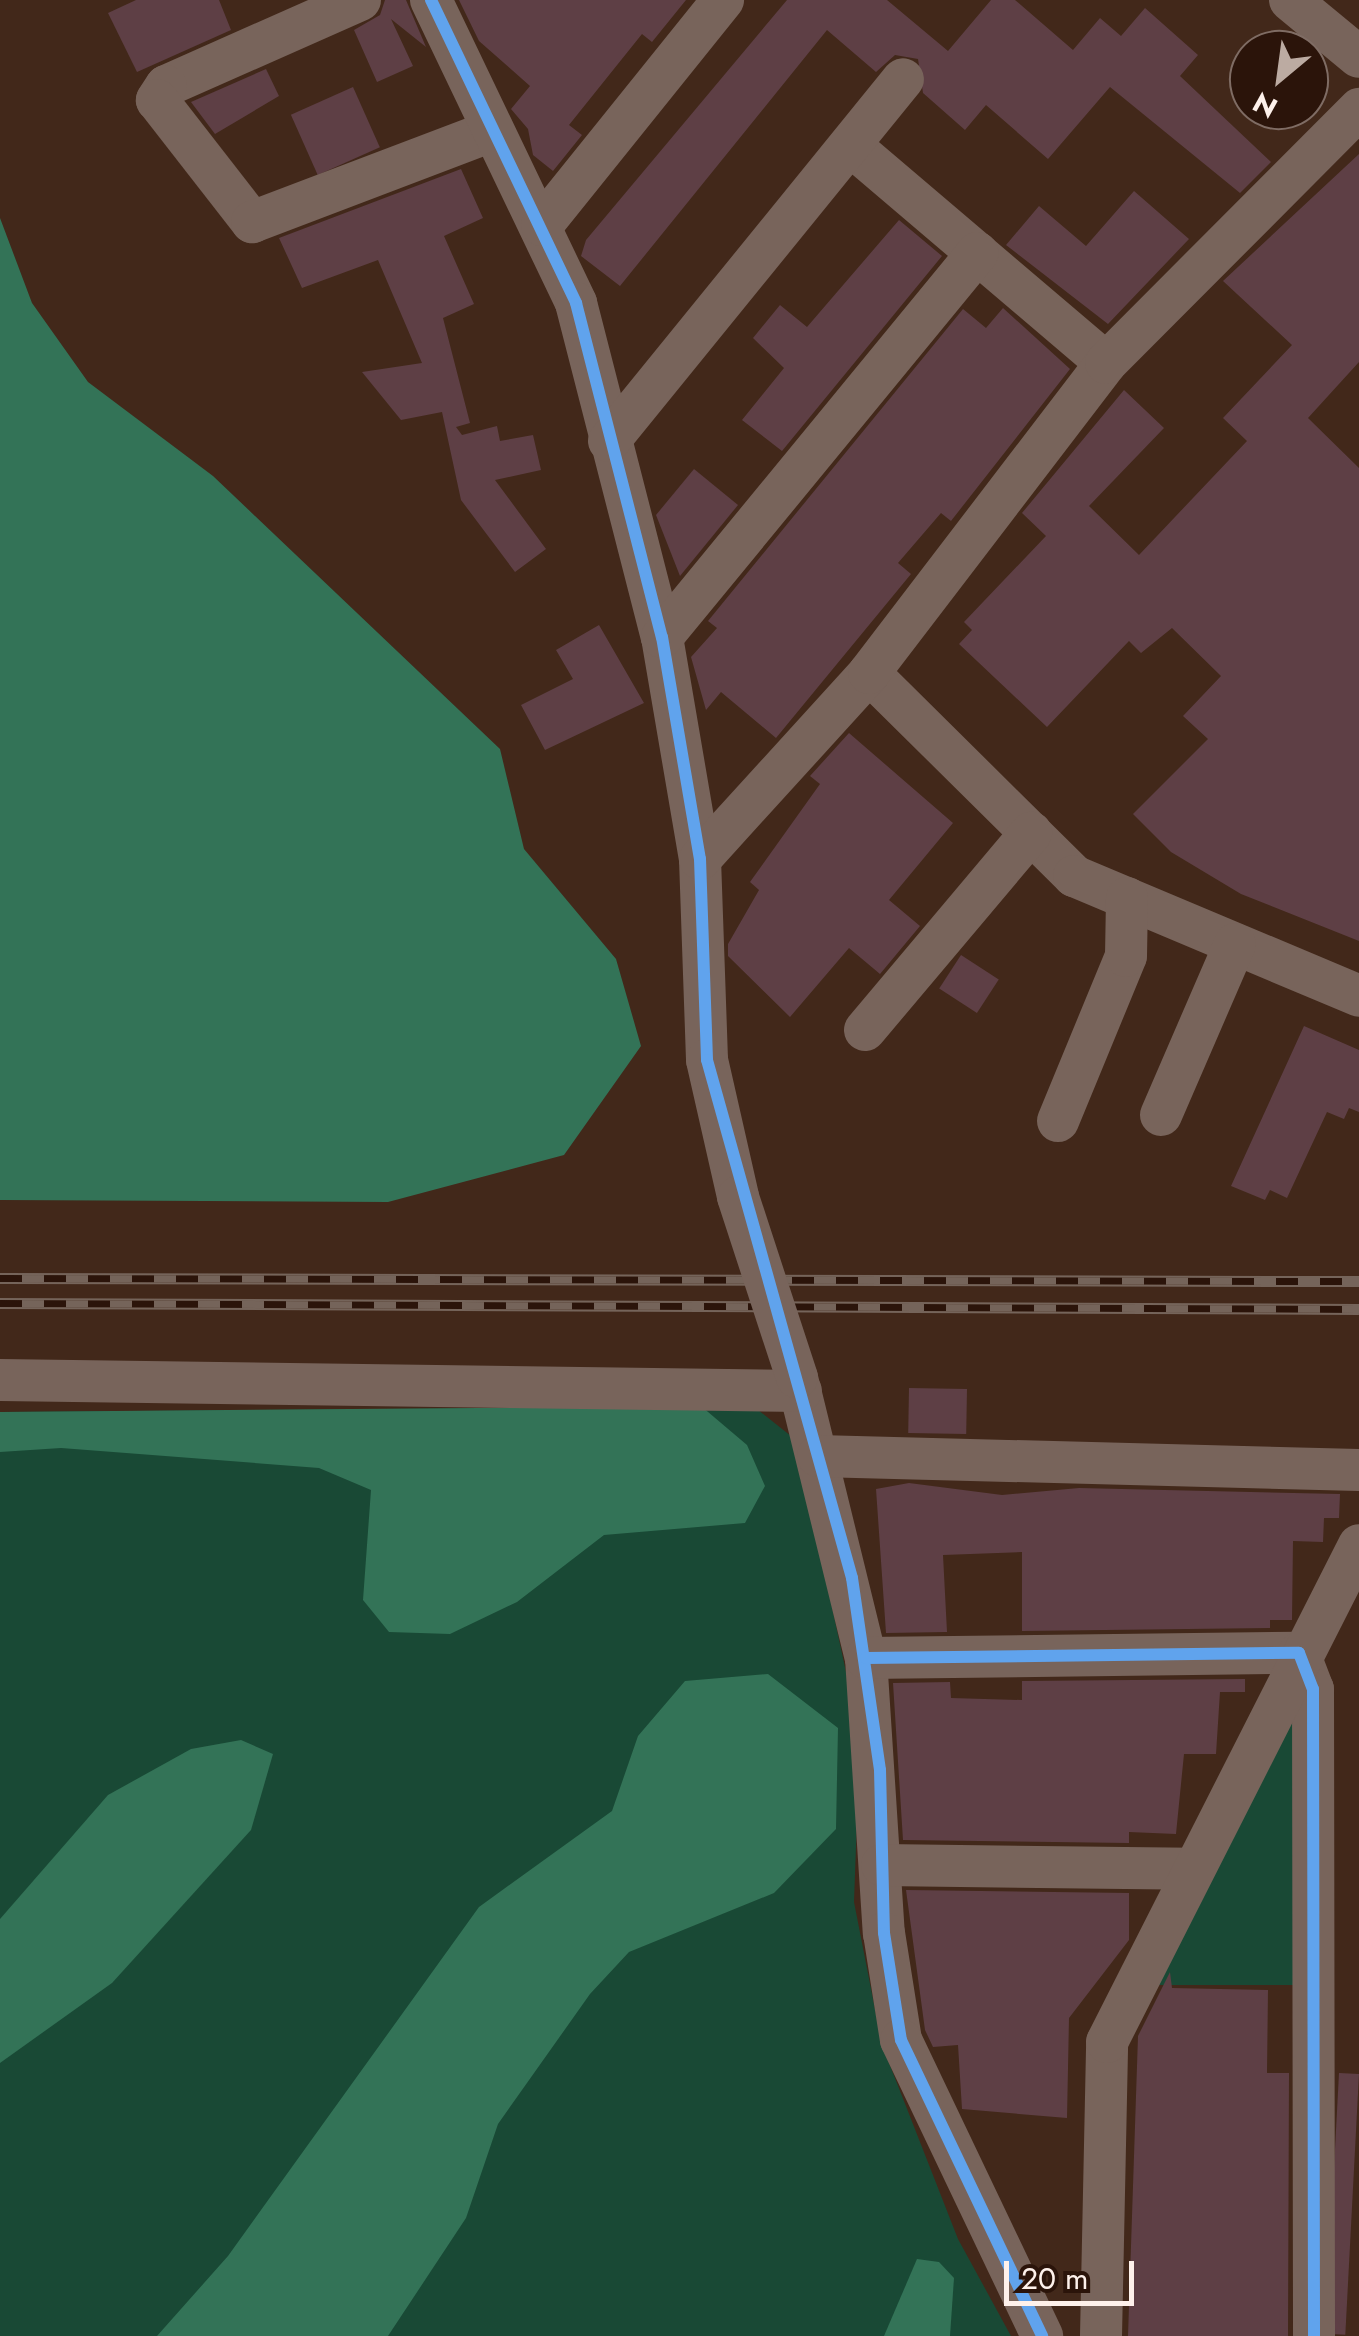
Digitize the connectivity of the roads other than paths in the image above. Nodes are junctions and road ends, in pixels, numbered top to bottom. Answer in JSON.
{"nodes":[{"id":1,"x":360,"y":0,"type":"edge"},
{"id":2,"x":431,"y":0,"type":"edge"},
{"id":3,"x":724,"y":0,"type":"edge"},
{"id":4,"x":1290,"y":0,"type":"edge"},
{"id":5,"x":1359,"y":57,"type":"edge"},
{"id":6,"x":904,"y":79,"type":"dead end"},
{"id":7,"x":1359,"y":109,"type":"edge"},
{"id":8,"x":492,"y":131,"type":"junction"},
{"id":9,"x":850,"y":145,"type":"junction"},
{"id":10,"x":542,"y":225,"type":"junction"},
{"id":11,"x":977,"y":253,"type":"junction"},
{"id":12,"x":1106,"y":363,"type":"junction"},
{"id":13,"x":609,"y":441,"type":"junction"},
{"id":14,"x":662,"y":637,"type":"junction"},
{"id":15,"x":868,"y":673,"type":"junction"},
{"id":16,"x":1031,"y":833,"type":"junction"},
{"id":17,"x":700,"y":859,"type":"junction"},
{"id":18,"x":1127,"y":898,"type":"junction"},
{"id":19,"x":1235,"y":944,"type":"junction"},
{"id":20,"x":1359,"y":996,"type":"edge"},
{"id":21,"x":865,"y":1030,"type":"dead end"},
{"id":22,"x":1160,"y":1116,"type":"dead end"},
{"id":23,"x":1058,"y":1121,"type":"dead end"},
{"id":24,"x":0,"y":1380,"type":"edge"},
{"id":25,"x":799,"y":1385,"type":"junction"},
{"id":26,"x":818,"y":1456,"type":"junction"},
{"id":27,"x":1359,"y":1470,"type":"edge"},
{"id":28,"x":1359,"y":1545,"type":"edge"},
{"id":29,"x":1340,"y":1611,"type":"edge"},
{"id":30,"x":1299,"y":1653,"type":"junction"},
{"id":31,"x":866,"y":1658,"type":"junction"},
{"id":32,"x":882,"y":1865,"type":"junction"},
{"id":33,"x":1191,"y":1869,"type":"junction"},
{"id":34,"x":1042,"y":2336,"type":"edge"},
{"id":35,"x":1102,"y":2336,"type":"edge"},
{"id":36,"x":1314,"y":2336,"type":"edge"}],
"edges":[{"from":1,"to":8,"type":"street"},
{"from":2,"to":8,"type":"street"},
{"from":3,"to":10,"type":"street"},
{"from":4,"to":5,"type":"street"},
{"from":6,"to":9,"type":"street"},
{"from":7,"to":12,"type":"street"},
{"from":8,"to":10,"type":"street"},
{"from":9,"to":11,"type":"street"},
{"from":9,"to":13,"type":"street"},
{"from":10,"to":13,"type":"street"},
{"from":11,"to":12,"type":"street"},
{"from":11,"to":14,"type":"street"},
{"from":12,"to":15,"type":"street"},
{"from":13,"to":14,"type":"street"},
{"from":14,"to":17,"type":"street"},
{"from":15,"to":16,"type":"street"},
{"from":15,"to":17,"type":"street"},
{"from":16,"to":18,"type":"street"},
{"from":16,"to":21,"type":"street"},
{"from":17,"to":25,"type":"street","bridge":true},
{"from":18,"to":19,"type":"street"},
{"from":18,"to":23,"type":"street"},
{"from":19,"to":20,"type":"street"},
{"from":19,"to":22,"type":"street"},
{"from":24,"to":25,"type":"street"},
{"from":25,"to":26,"type":"street"},
{"from":26,"to":27,"type":"street"},
{"from":26,"to":31,"type":"street"},
{"from":28,"to":29,"type":"street"},
{"from":29,"to":30,"type":"street"},
{"from":30,"to":31,"type":"street"},
{"from":30,"to":33,"type":"street"},
{"from":30,"to":36,"type":"street"},
{"from":31,"to":32,"type":"street"},
{"from":32,"to":33,"type":"street"},
{"from":32,"to":34,"type":"street"},
{"from":33,"to":35,"type":"street"}]}
